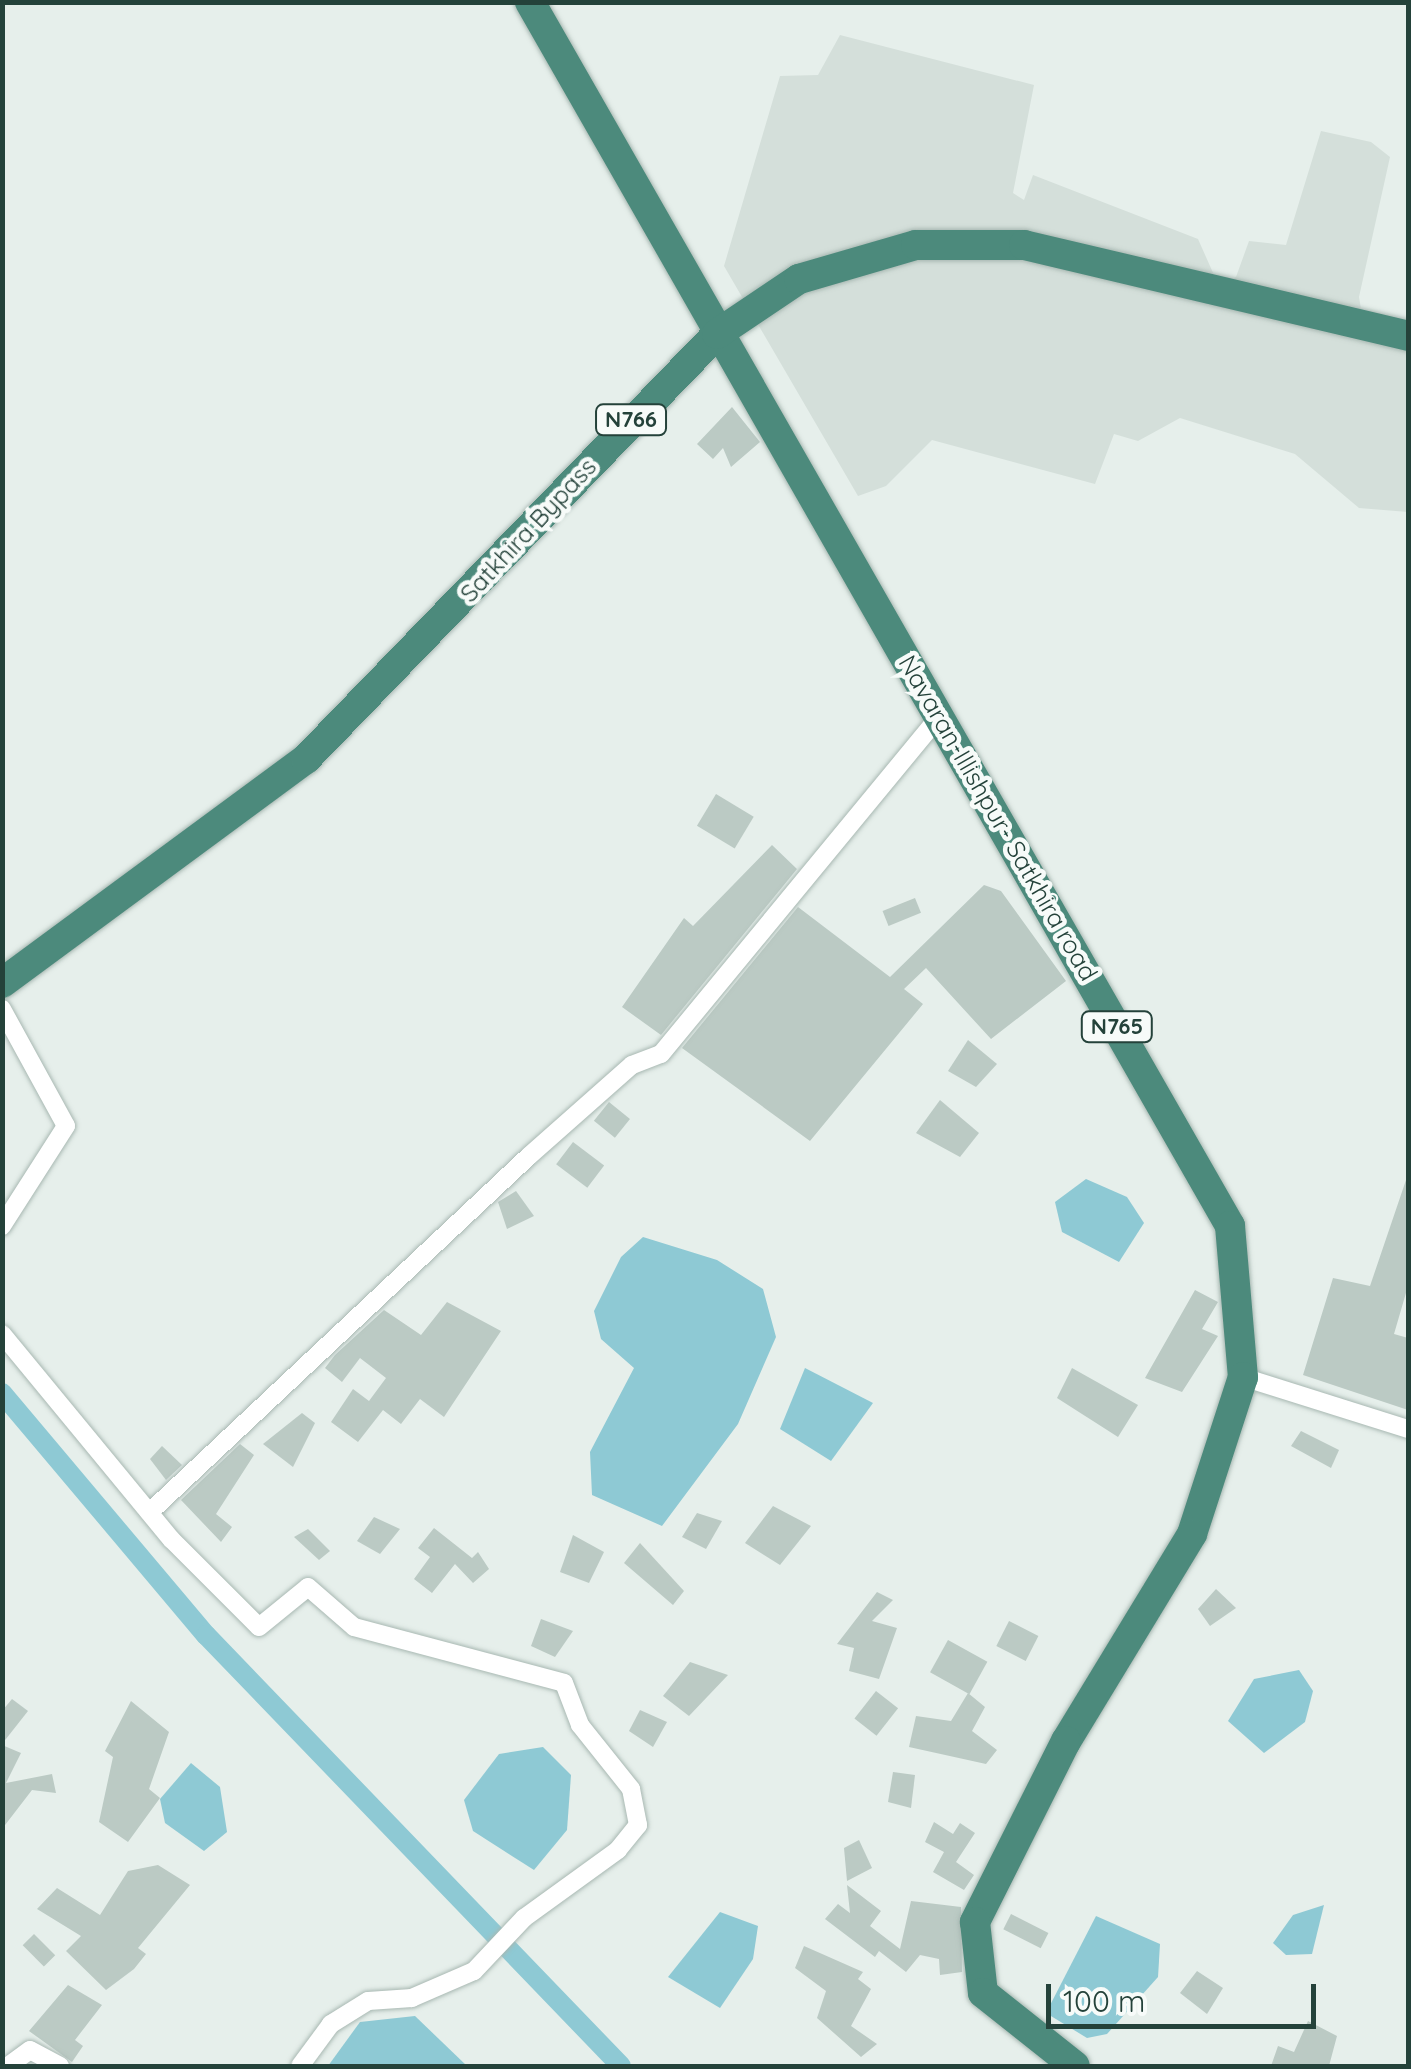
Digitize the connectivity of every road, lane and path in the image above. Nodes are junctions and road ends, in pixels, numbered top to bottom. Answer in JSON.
{"nodes":[{"id":1,"x":530,"y":2,"type":"edge"},
{"id":2,"x":717,"y":334,"type":"junction"},
{"id":3,"x":1408,"y":336,"type":"edge"},
{"id":4,"x":940,"y":716,"type":"junction"},
{"id":5,"x":2,"y":983,"type":"edge"},
{"id":6,"x":2,"y":1009,"type":"edge"},
{"id":7,"x":2,"y":1226,"type":"edge"},
{"id":8,"x":2,"y":1334,"type":"edge"},
{"id":9,"x":1243,"y":1377,"type":"junction"},
{"id":10,"x":1408,"y":1429,"type":"edge"},
{"id":11,"x":152,"y":1510,"type":"junction"},
{"id":12,"x":8,"y":2066,"type":"edge"},
{"id":13,"x":60,"y":2066,"type":"edge"},
{"id":14,"x":300,"y":2066,"type":"edge"},
{"id":15,"x":1075,"y":2066,"type":"edge"}],
"edges":[{"from":1,"to":2,"type":"highway","name":"Navaran-Illishpur- Satkhira road","number":"N765"},
{"from":2,"to":3,"type":"highway","name":"Satkhira Bypass","number":"N766"},
{"from":2,"to":4,"type":"highway","name":"Navaran-Illishpur- Satkhira road","number":"N765"},
{"from":2,"to":5,"type":"highway","name":"Satkhira Bypass","number":"N766"},
{"from":4,"to":9,"type":"highway","name":"Navaran-Illishpur- Satkhira road","number":"N765"},
{"from":4,"to":11,"type":"street"},
{"from":6,"to":7,"type":"street"},
{"from":8,"to":11,"type":"street"},
{"from":9,"to":10,"type":"street"},
{"from":9,"to":15,"type":"highway","name":"Navaran-Illishpur- Satkhira road","number":"N765"},
{"from":11,"to":14,"type":"street"},
{"from":12,"to":13,"type":"street"}]}
